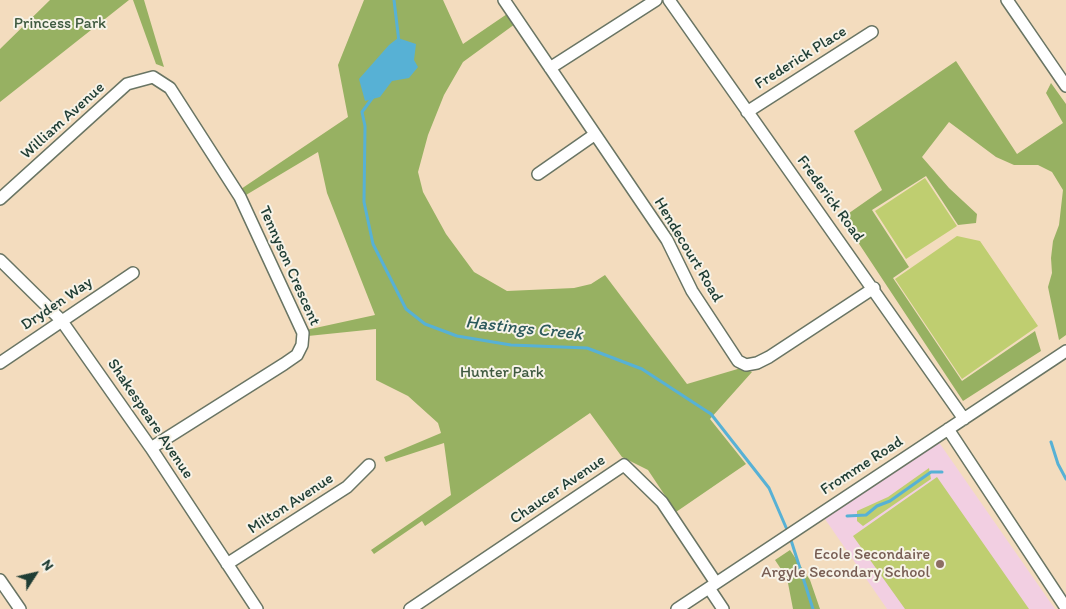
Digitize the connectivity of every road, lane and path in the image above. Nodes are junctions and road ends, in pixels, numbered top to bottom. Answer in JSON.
{"nodes":[{"id":1,"x":504,"y":0,"type":"edge"},
{"id":2,"x":669,"y":0,"type":"edge"},
{"id":3,"x":1007,"y":0,"type":"edge"},
{"id":4,"x":650,"y":2,"type":"edge"},
{"id":5,"x":872,"y":32,"type":"dead end"},
{"id":6,"x":550,"y":68,"type":"junction"},
{"id":7,"x":153,"y":77,"type":"joint"},
{"id":8,"x":1066,"y":86,"type":"edge"},
{"id":9,"x":747,"y":112,"type":"junction"},
{"id":10,"x":594,"y":135,"type":"junction"},
{"id":11,"x":538,"y":174,"type":"dead end"},
{"id":12,"x":0,"y":199,"type":"edge"},
{"id":13,"x":0,"y":260,"type":"edge"},
{"id":14,"x":133,"y":273,"type":"dead end"},
{"id":15,"x":874,"y":288,"type":"junction"},
{"id":16,"x":61,"y":320,"type":"junction"},
{"id":17,"x":1066,"y":351,"type":"edge"},
{"id":18,"x":0,"y":362,"type":"edge"},
{"id":19,"x":964,"y":419,"type":"junction"},
{"id":20,"x":948,"y":429,"type":"junction"},
{"id":21,"x":151,"y":448,"type":"junction"},
{"id":22,"x":369,"y":465,"type":"dead end"},
{"id":23,"x":226,"y":564,"type":"junction"},
{"id":24,"x":0,"y":580,"type":"edge"},
{"id":25,"x":712,"y":585,"type":"junction"},
{"id":26,"x":1066,"y":608,"type":"edge"},
{"id":27,"x":20,"y":609,"type":"edge"},
{"id":28,"x":258,"y":609,"type":"edge"},
{"id":29,"x":410,"y":609,"type":"edge"},
{"id":30,"x":677,"y":609,"type":"edge"},
{"id":31,"x":723,"y":609,"type":"edge"}],
"edges":[{"from":1,"to":6,"type":"street","name":"Hendecourt Road"},
{"from":2,"to":9,"type":"street","name":"Frederick Road"},
{"from":3,"to":8,"type":"street"},
{"from":4,"to":6,"type":"street"},
{"from":5,"to":9,"type":"street","name":"Frederick Place"},
{"from":6,"to":10,"type":"street","name":"Hendecourt Road"},
{"from":7,"to":12,"type":"street","name":"William Avenue"},
{"from":7,"to":21,"type":"street","name":"Tennyson Crescent"},
{"from":9,"to":15,"type":"street","name":"Frederick Road"},
{"from":10,"to":11,"type":"street"},
{"from":10,"to":15,"type":"street","name":"Hendecourt Road"},
{"from":13,"to":16,"type":"street","name":"Shakespeare Avenue"},
{"from":14,"to":16,"type":"street","name":"Dryden Way"},
{"from":15,"to":19,"type":"street","name":"Frederick Road"},
{"from":16,"to":18,"type":"street","name":"Dryden Way"},
{"from":16,"to":21,"type":"street","name":"Shakespeare Avenue"},
{"from":17,"to":19,"type":"street","name":"Fromme Road"},
{"from":19,"to":20,"type":"street","name":"Fromme Road"},
{"from":20,"to":25,"type":"street","name":"Fromme Road"},
{"from":20,"to":26,"type":"street"},
{"from":21,"to":23,"type":"street","name":"Shakespeare Avenue"},
{"from":22,"to":23,"type":"street","name":"Milton Avenue"},
{"from":23,"to":28,"type":"street","name":"Shakespeare Avenue"},
{"from":24,"to":27,"type":"street"},
{"from":25,"to":29,"type":"street","name":"Chaucer Avenue"},
{"from":25,"to":30,"type":"street","name":"Fromme Road"},
{"from":25,"to":31,"type":"street"}]}
